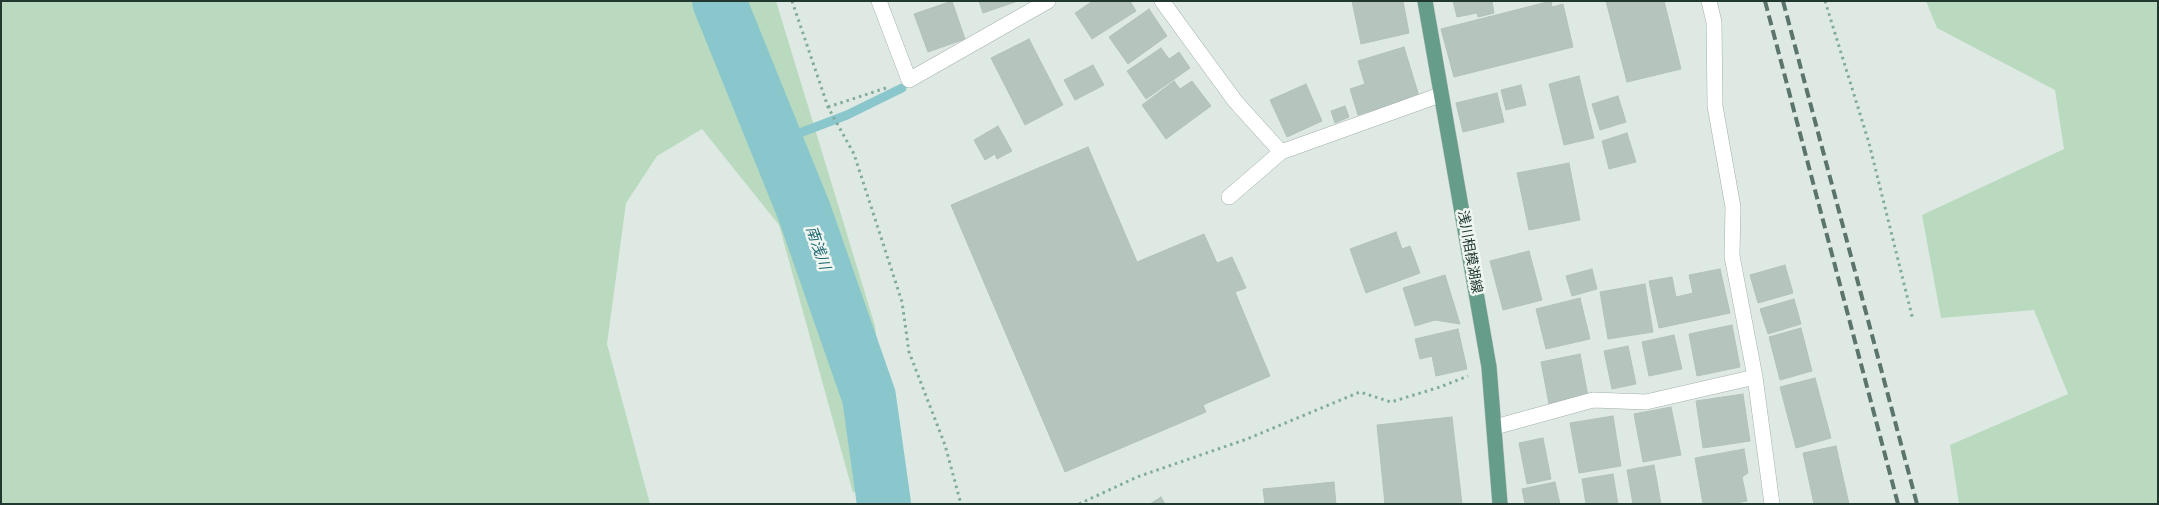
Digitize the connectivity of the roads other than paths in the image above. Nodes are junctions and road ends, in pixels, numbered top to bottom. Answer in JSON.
{"nodes":[{"id":1,"x":879,"y":1,"type":"edge"},
{"id":2,"x":1048,"y":1,"type":"edge"},
{"id":3,"x":1162,"y":1,"type":"edge"},
{"id":4,"x":1425,"y":1,"type":"edge"},
{"id":5,"x":1709,"y":1,"type":"edge"},
{"id":6,"x":1440,"y":95,"type":"junction"},
{"id":7,"x":1281,"y":152,"type":"junction"},
{"id":8,"x":1229,"y":197,"type":"dead end"},
{"id":9,"x":1756,"y":377,"type":"junction"},
{"id":10,"x":1495,"y":427,"type":"junction"},
{"id":11,"x":1500,"y":504,"type":"edge"},
{"id":12,"x":1772,"y":504,"type":"edge"}],
"edges":[{"from":1,"to":2,"type":"street"},
{"from":3,"to":7,"type":"street"},
{"from":4,"to":6,"type":"main road","name":"浅川相模湖線"},
{"from":5,"to":9,"type":"street"},
{"from":6,"to":7,"type":"street"},
{"from":6,"to":10,"type":"main road","name":"浅川相模湖線"},
{"from":7,"to":8,"type":"street"},
{"from":9,"to":10,"type":"street"},
{"from":9,"to":12,"type":"street"},
{"from":10,"to":11,"type":"main road","name":"浅川相模湖線"}]}
